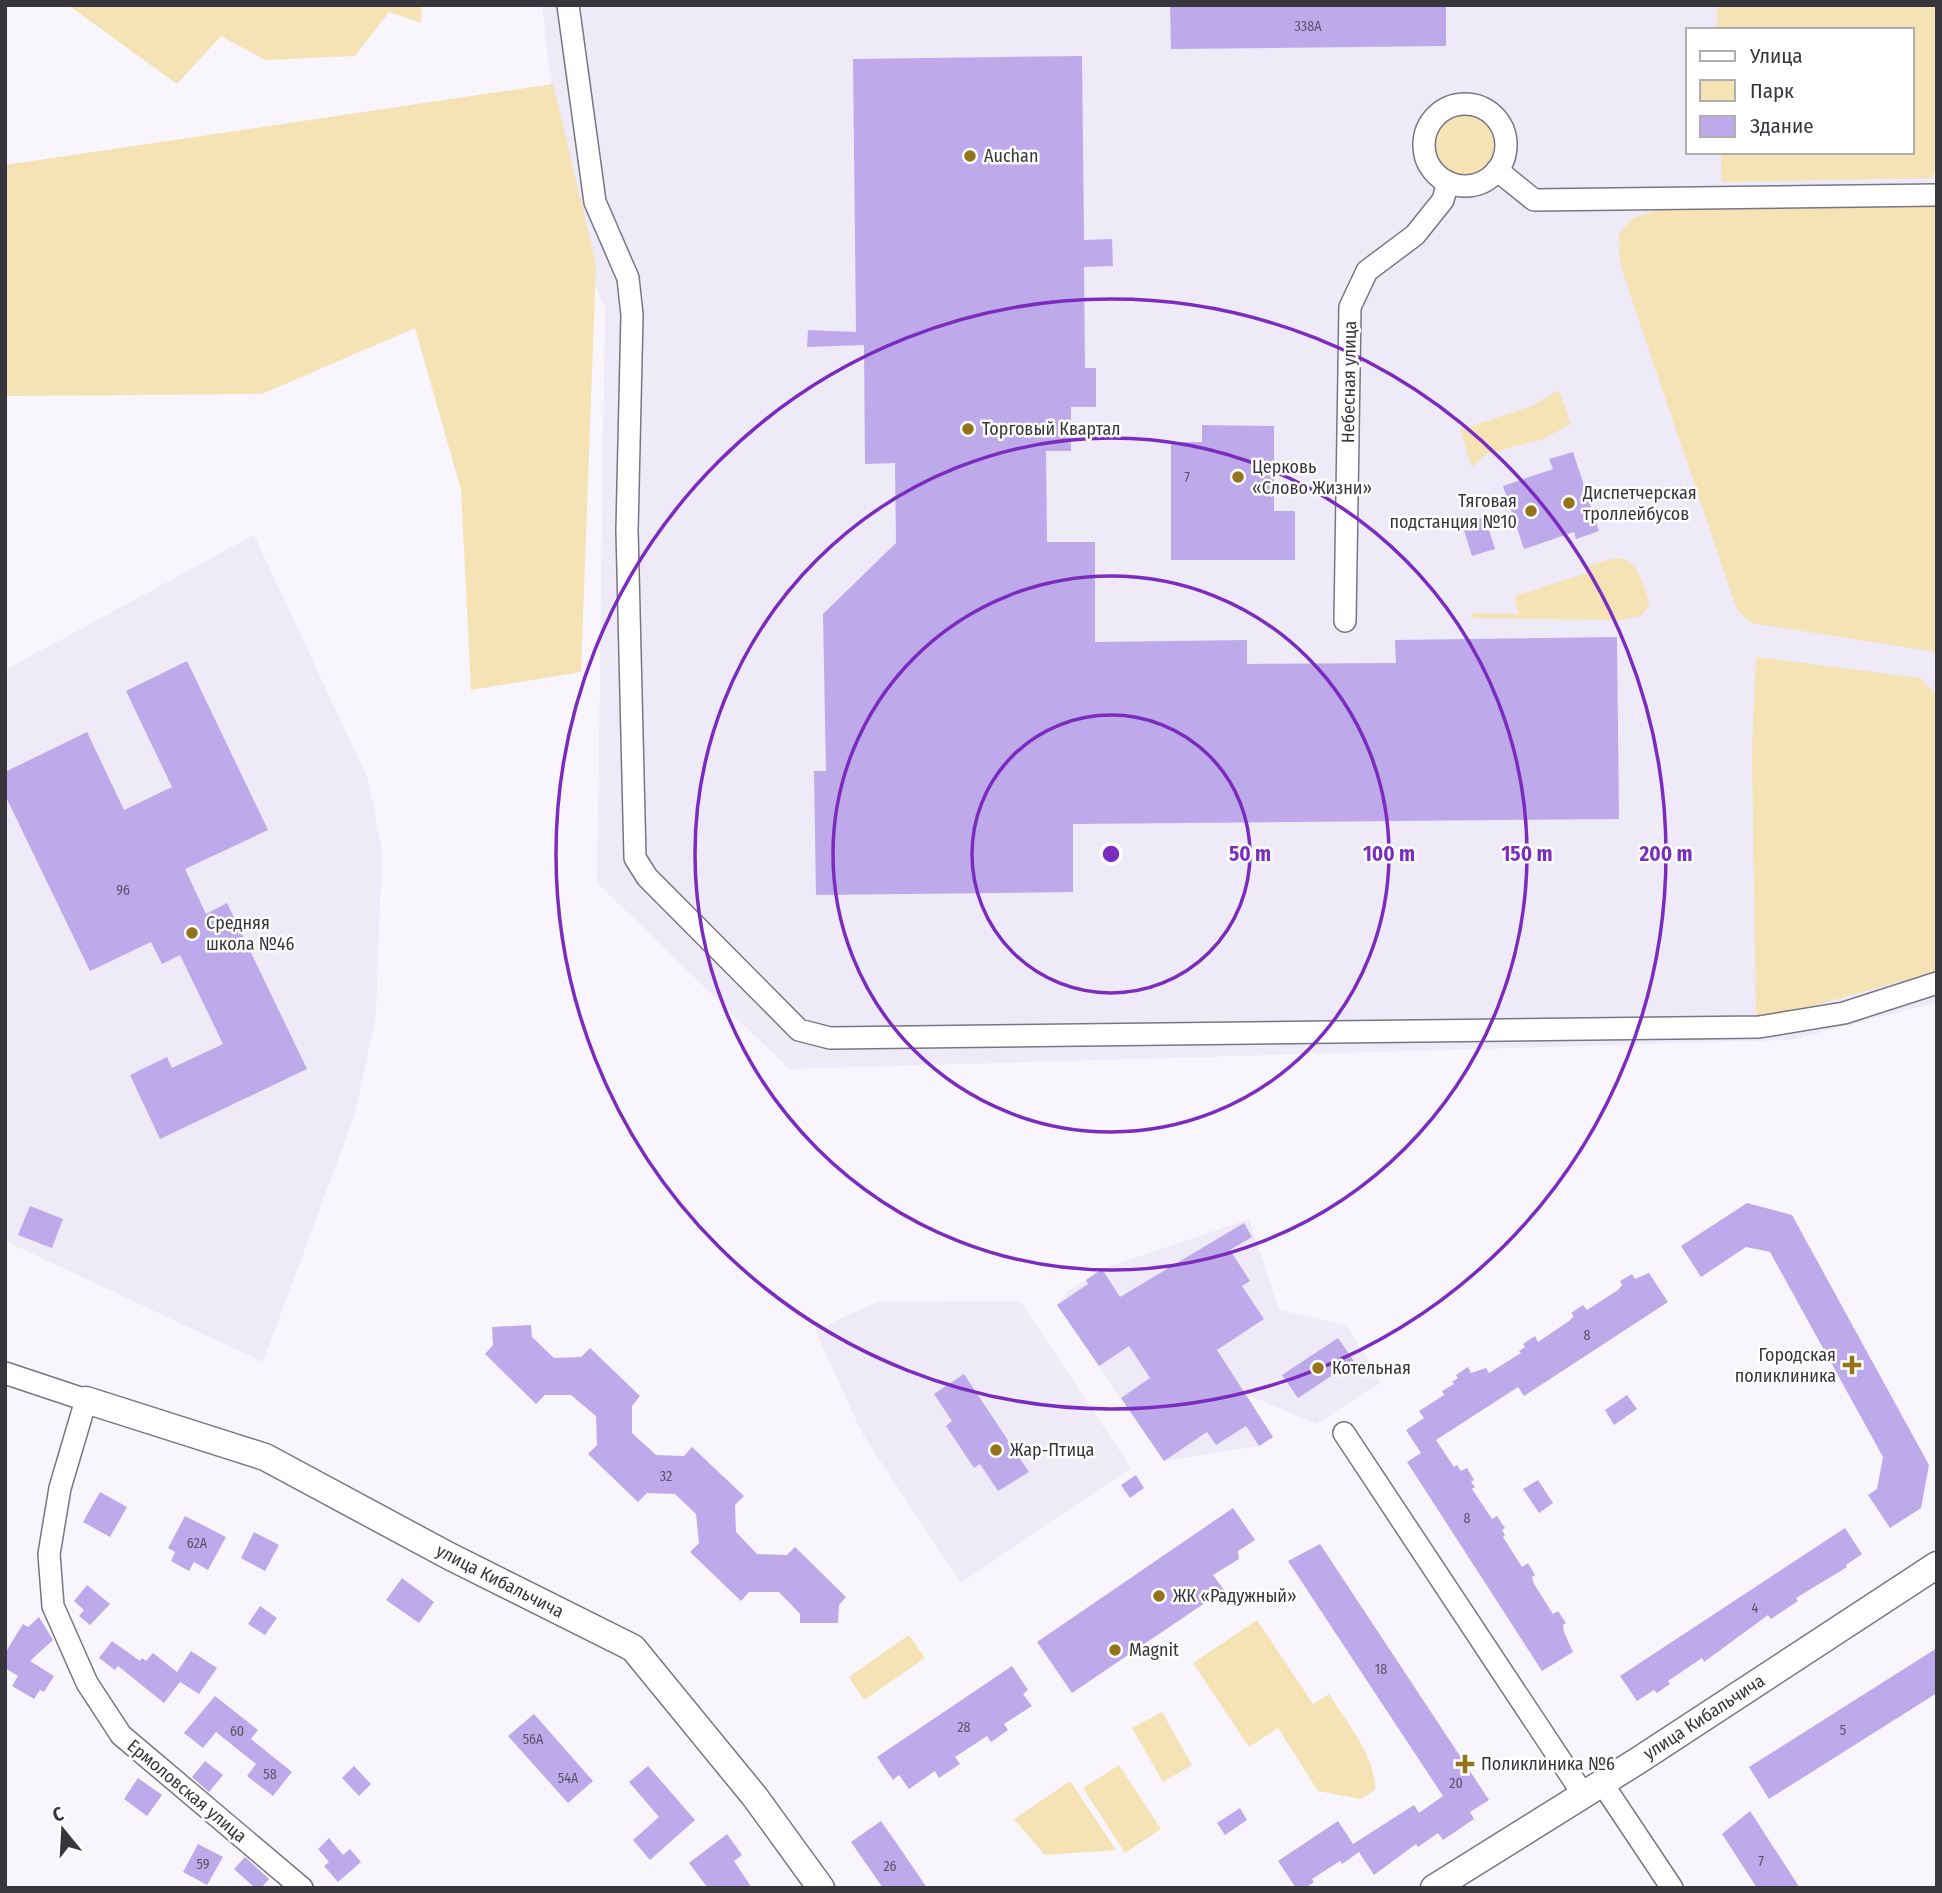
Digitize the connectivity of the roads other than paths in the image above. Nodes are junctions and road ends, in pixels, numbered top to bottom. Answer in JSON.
{"nodes":[{"id":1,"x":568,"y":5,"type":"edge"},
{"id":2,"x":1497,"y":170,"type":"junction"},
{"id":3,"x":1448,"y":182,"type":"junction"},
{"id":4,"x":1937,"y":195,"type":"edge"},
{"id":5,"x":1345,"y":621,"type":"dead end"},
{"id":6,"x":1937,"y":983,"type":"edge"},
{"id":7,"x":5,"y":1373,"type":"edge"},
{"id":8,"x":86,"y":1400,"type":"junction"},
{"id":9,"x":1344,"y":1433,"type":"dead end"},
{"id":10,"x":1937,"y":1565,"type":"edge"},
{"id":11,"x":1592,"y":1788,"type":"junction"},
{"id":12,"x":302,"y":1888,"type":"edge"},
{"id":13,"x":821,"y":1888,"type":"edge"},
{"id":14,"x":1434,"y":1888,"type":"edge"},
{"id":15,"x":1672,"y":1888,"type":"edge"}],
"edges":[{"from":1,"to":6,"type":"street"},
{"from":2,"to":3,"type":"street"},
{"from":2,"to":3,"type":"street"},
{"from":2,"to":4,"type":"street"},
{"from":3,"to":5,"type":"street","name":"Небесная улица"},
{"from":7,"to":8,"type":"street"},
{"from":8,"to":12,"type":"street","name":"Ермоловская улица"},
{"from":8,"to":13,"type":"street","name":"улица Кибальчича"},
{"from":9,"to":11,"type":"street"},
{"from":10,"to":11,"type":"street","name":"улица Кибальчича"},
{"from":11,"to":14,"type":"street","name":"улица Кибальчича"},
{"from":11,"to":15,"type":"street"}]}
